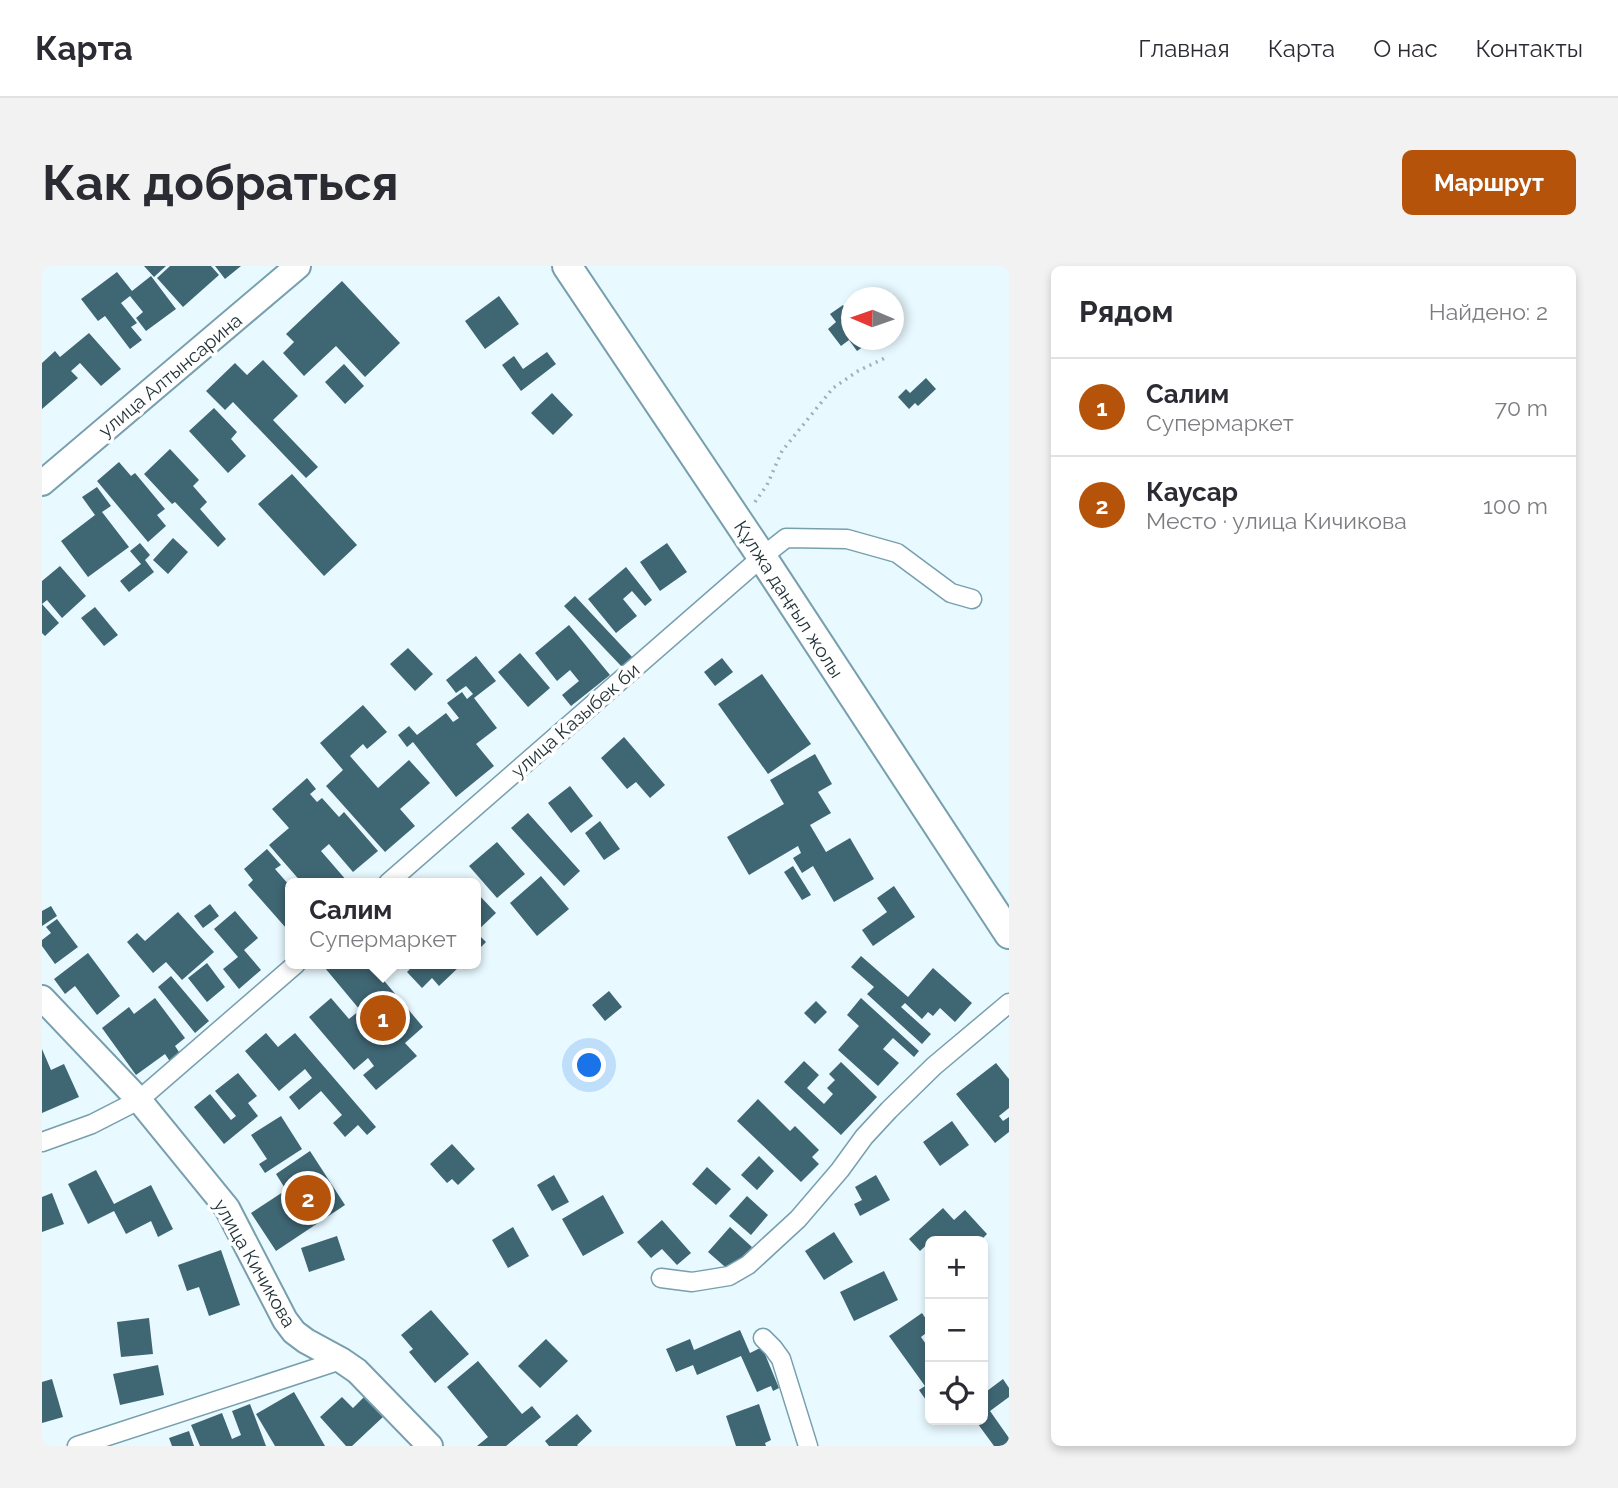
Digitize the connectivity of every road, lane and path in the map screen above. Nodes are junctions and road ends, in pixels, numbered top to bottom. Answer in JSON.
{"nodes":[{"id":1,"x":298,"y":266,"type":"edge"},
{"id":2,"x":567,"y":266,"type":"edge"},
{"id":3,"x":885,"y":358,"type":"dead end"},
{"id":4,"x":42,"y":483,"type":"edge"},
{"id":5,"x":739,"y":523,"type":"junction"},
{"id":6,"x":762,"y":557,"type":"junction"},
{"id":7,"x":972,"y":599,"type":"dead end"},
{"id":8,"x":394,"y":878,"type":"edge"},
{"id":9,"x":1009,"y":934,"type":"edge"},
{"id":10,"x":290,"y":969,"type":"edge"},
{"id":11,"x":42,"y":998,"type":"edge"},
{"id":12,"x":1009,"y":1003,"type":"edge"},
{"id":13,"x":139,"y":1100,"type":"junction"},
{"id":14,"x":42,"y":1142,"type":"edge"},
{"id":15,"x":661,"y":1278,"type":"dead end"},
{"id":16,"x":763,"y":1338,"type":"dead end"},
{"id":17,"x":341,"y":1360,"type":"junction"},
{"id":18,"x":77,"y":1446,"type":"edge"},
{"id":19,"x":430,"y":1446,"type":"edge"},
{"id":20,"x":808,"y":1446,"type":"edge"}],
"edges":[{"from":1,"to":4,"type":"street","name":"улица Алтынсарина"},
{"from":2,"to":5,"type":"main road","name":"Құлжа даңғыл жолы"},
{"from":3,"to":5,"type":"path"},
{"from":5,"to":6,"type":"main road","name":"Құлжа даңғыл жолы"},
{"from":6,"to":7,"type":"street","name":"улица Казыбек би"},
{"from":6,"to":8,"type":"street","name":"улица Казыбек би"},
{"from":6,"to":9,"type":"main road","name":"Құлжа даңғыл жолы"},
{"from":10,"to":13,"type":"street"},
{"from":11,"to":13,"type":"street","name":"улица Кичикова"},
{"from":12,"to":15,"type":"street"},
{"from":13,"to":14,"type":"street"},
{"from":13,"to":17,"type":"street","name":"улица Кичикова"},
{"from":16,"to":20,"type":"street"},
{"from":17,"to":18,"type":"street"},
{"from":17,"to":19,"type":"street","name":"улица Кичикова"}]}
